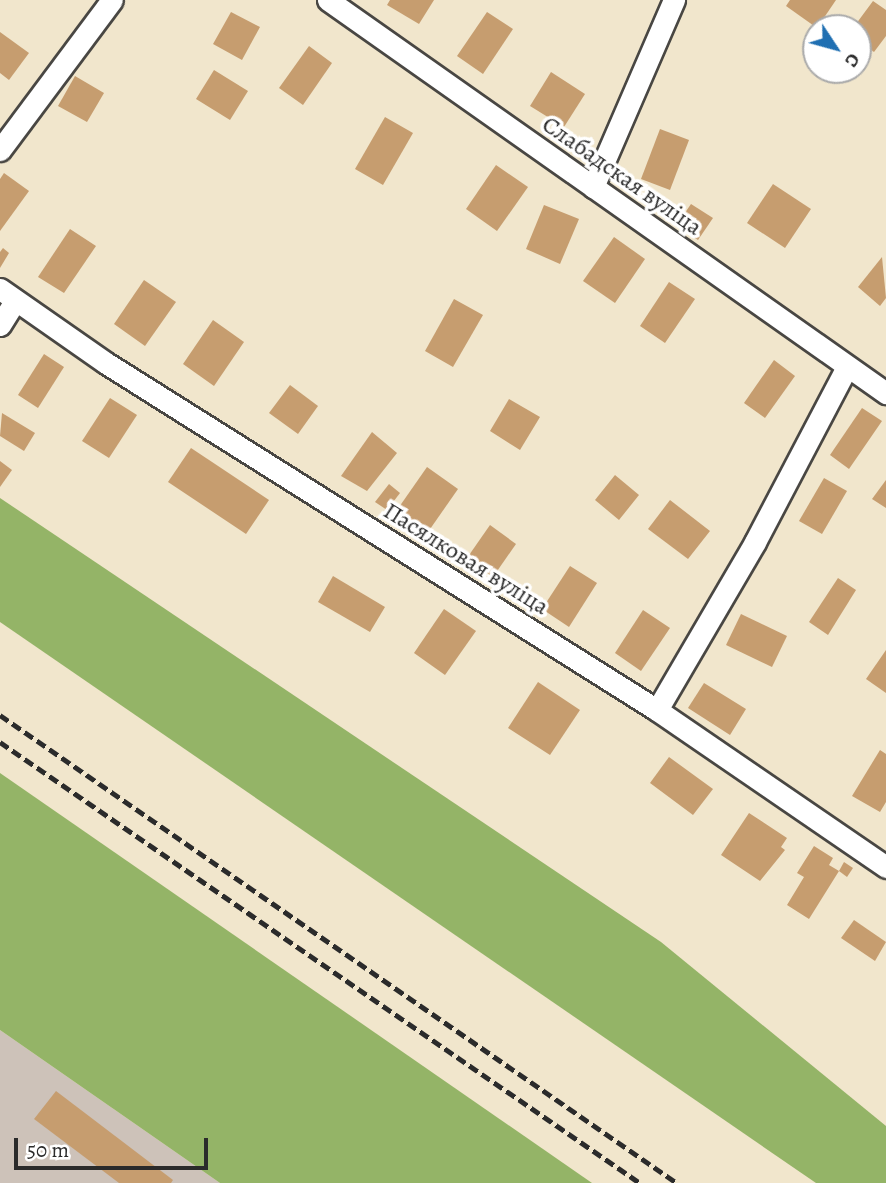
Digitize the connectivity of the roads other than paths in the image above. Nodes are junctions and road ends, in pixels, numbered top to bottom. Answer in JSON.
{"nodes":[{"id":1,"x":112,"y":0,"type":"edge"},
{"id":2,"x":328,"y":0,"type":"edge"},
{"id":3,"x":674,"y":0,"type":"edge"},
{"id":4,"x":0,"y":150,"type":"edge"},
{"id":5,"x":593,"y":187,"type":"junction"},
{"id":6,"x":8,"y":295,"type":"edge"},
{"id":7,"x":0,"y":325,"type":"edge"},
{"id":8,"x":848,"y":367,"type":"junction"},
{"id":9,"x":886,"y":394,"type":"edge"},
{"id":10,"x":657,"y":710,"type":"junction"},
{"id":11,"x":886,"y":867,"type":"edge"}],
"edges":[{"from":1,"to":4,"type":"street"},
{"from":2,"to":5,"type":"street","name":"Слабадская вуліца"},
{"from":3,"to":5,"type":"street"},
{"from":5,"to":8,"type":"street","name":"Слабадская вуліца"},
{"from":6,"to":7,"type":"street","name":"Пасялковая вуліца"},
{"from":6,"to":10,"type":"street","name":"Пасялковая вуліца"},
{"from":8,"to":9,"type":"street","name":"Слабадская вуліца"},
{"from":8,"to":10,"type":"street"},
{"from":10,"to":11,"type":"street","name":"Пасялковая вуліца"}]}
